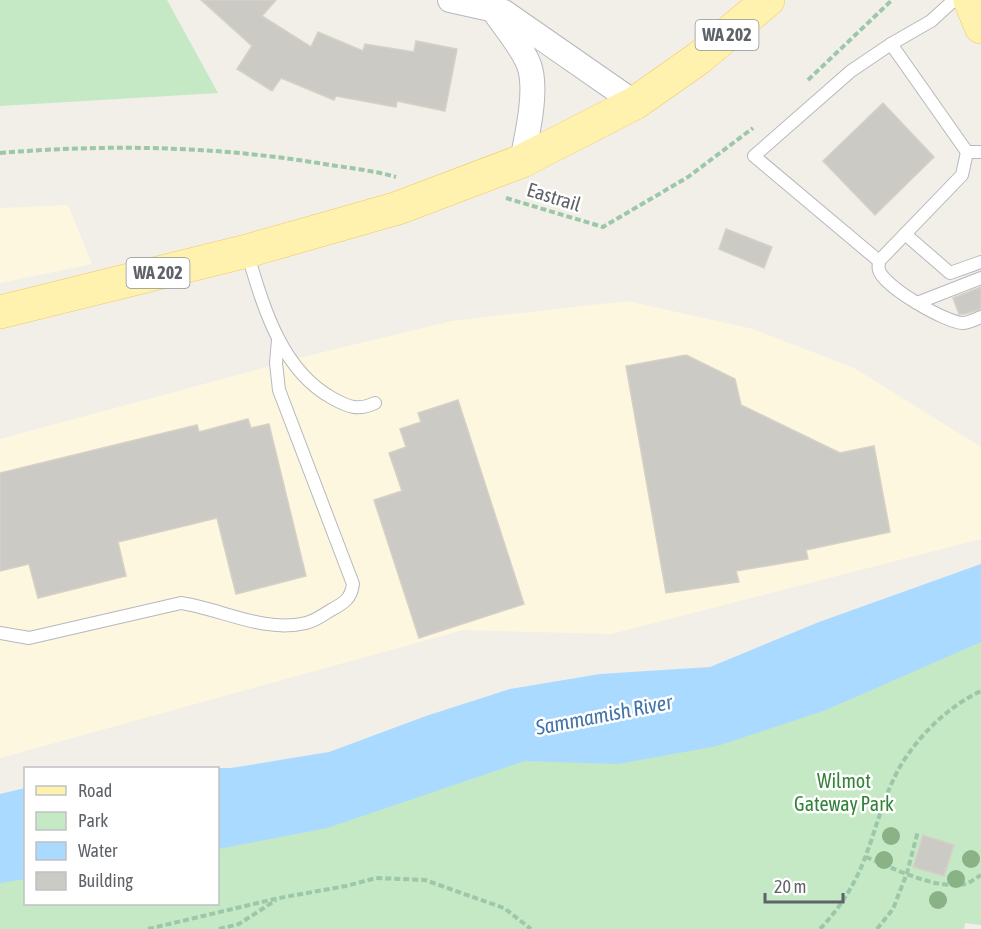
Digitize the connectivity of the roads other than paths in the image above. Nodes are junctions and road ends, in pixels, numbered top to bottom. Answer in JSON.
{"nodes":[{"id":1,"x":450,"y":0,"type":"edge"},
{"id":2,"x":768,"y":0,"type":"edge"},
{"id":3,"x":954,"y":0,"type":"edge"},
{"id":4,"x":970,"y":0,"type":"edge"},
{"id":5,"x":493,"y":10,"type":"junction"},
{"id":6,"x":981,"y":27,"type":"edge"},
{"id":7,"x":891,"y":44,"type":"junction"},
{"id":8,"x":635,"y":104,"type":"junction"},
{"id":9,"x":968,"y":152,"type":"junction"},
{"id":10,"x":981,"y":152,"type":"edge"},
{"id":11,"x":522,"y":161,"type":"junction"},
{"id":12,"x":905,"y":234,"type":"junction"},
{"id":13,"x":247,"y":251,"type":"junction"},
{"id":14,"x":879,"y":261,"type":"junction"},
{"id":15,"x":981,"y":262,"type":"edge"},
{"id":16,"x":981,"y":278,"type":"edge"},
{"id":17,"x":917,"y":303,"type":"junction"},
{"id":18,"x":0,"y":312,"type":"edge"},
{"id":19,"x":981,"y":317,"type":"edge"},
{"id":20,"x":278,"y":340,"type":"junction"},
{"id":21,"x":375,"y":403,"type":"dead end"},
{"id":22,"x":0,"y":633,"type":"edge"}],
"edges":[{"from":1,"to":5,"type":"street"},
{"from":2,"to":8,"type":"main road","number":"WA 202"},
{"from":3,"to":7,"type":"lane"},
{"from":4,"to":6,"type":"main road"},
{"from":5,"to":8,"type":"street"},
{"from":5,"to":11,"type":"street"},
{"from":7,"to":9,"type":"lane"},
{"from":7,"to":14,"type":"lane"},
{"from":8,"to":11,"type":"main road","number":"WA 202"},
{"from":9,"to":10,"type":"lane"},
{"from":9,"to":12,"type":"lane"},
{"from":11,"to":13,"type":"main road","number":"WA 202"},
{"from":12,"to":14,"type":"lane"},
{"from":12,"to":15,"type":"lane"},
{"from":13,"to":18,"type":"main road","number":"WA 202"},
{"from":13,"to":20,"type":"lane"},
{"from":14,"to":17,"type":"lane"},
{"from":16,"to":17,"type":"lane"},
{"from":17,"to":19,"type":"lane"},
{"from":20,"to":21,"type":"lane"},
{"from":20,"to":22,"type":"lane"}]}
